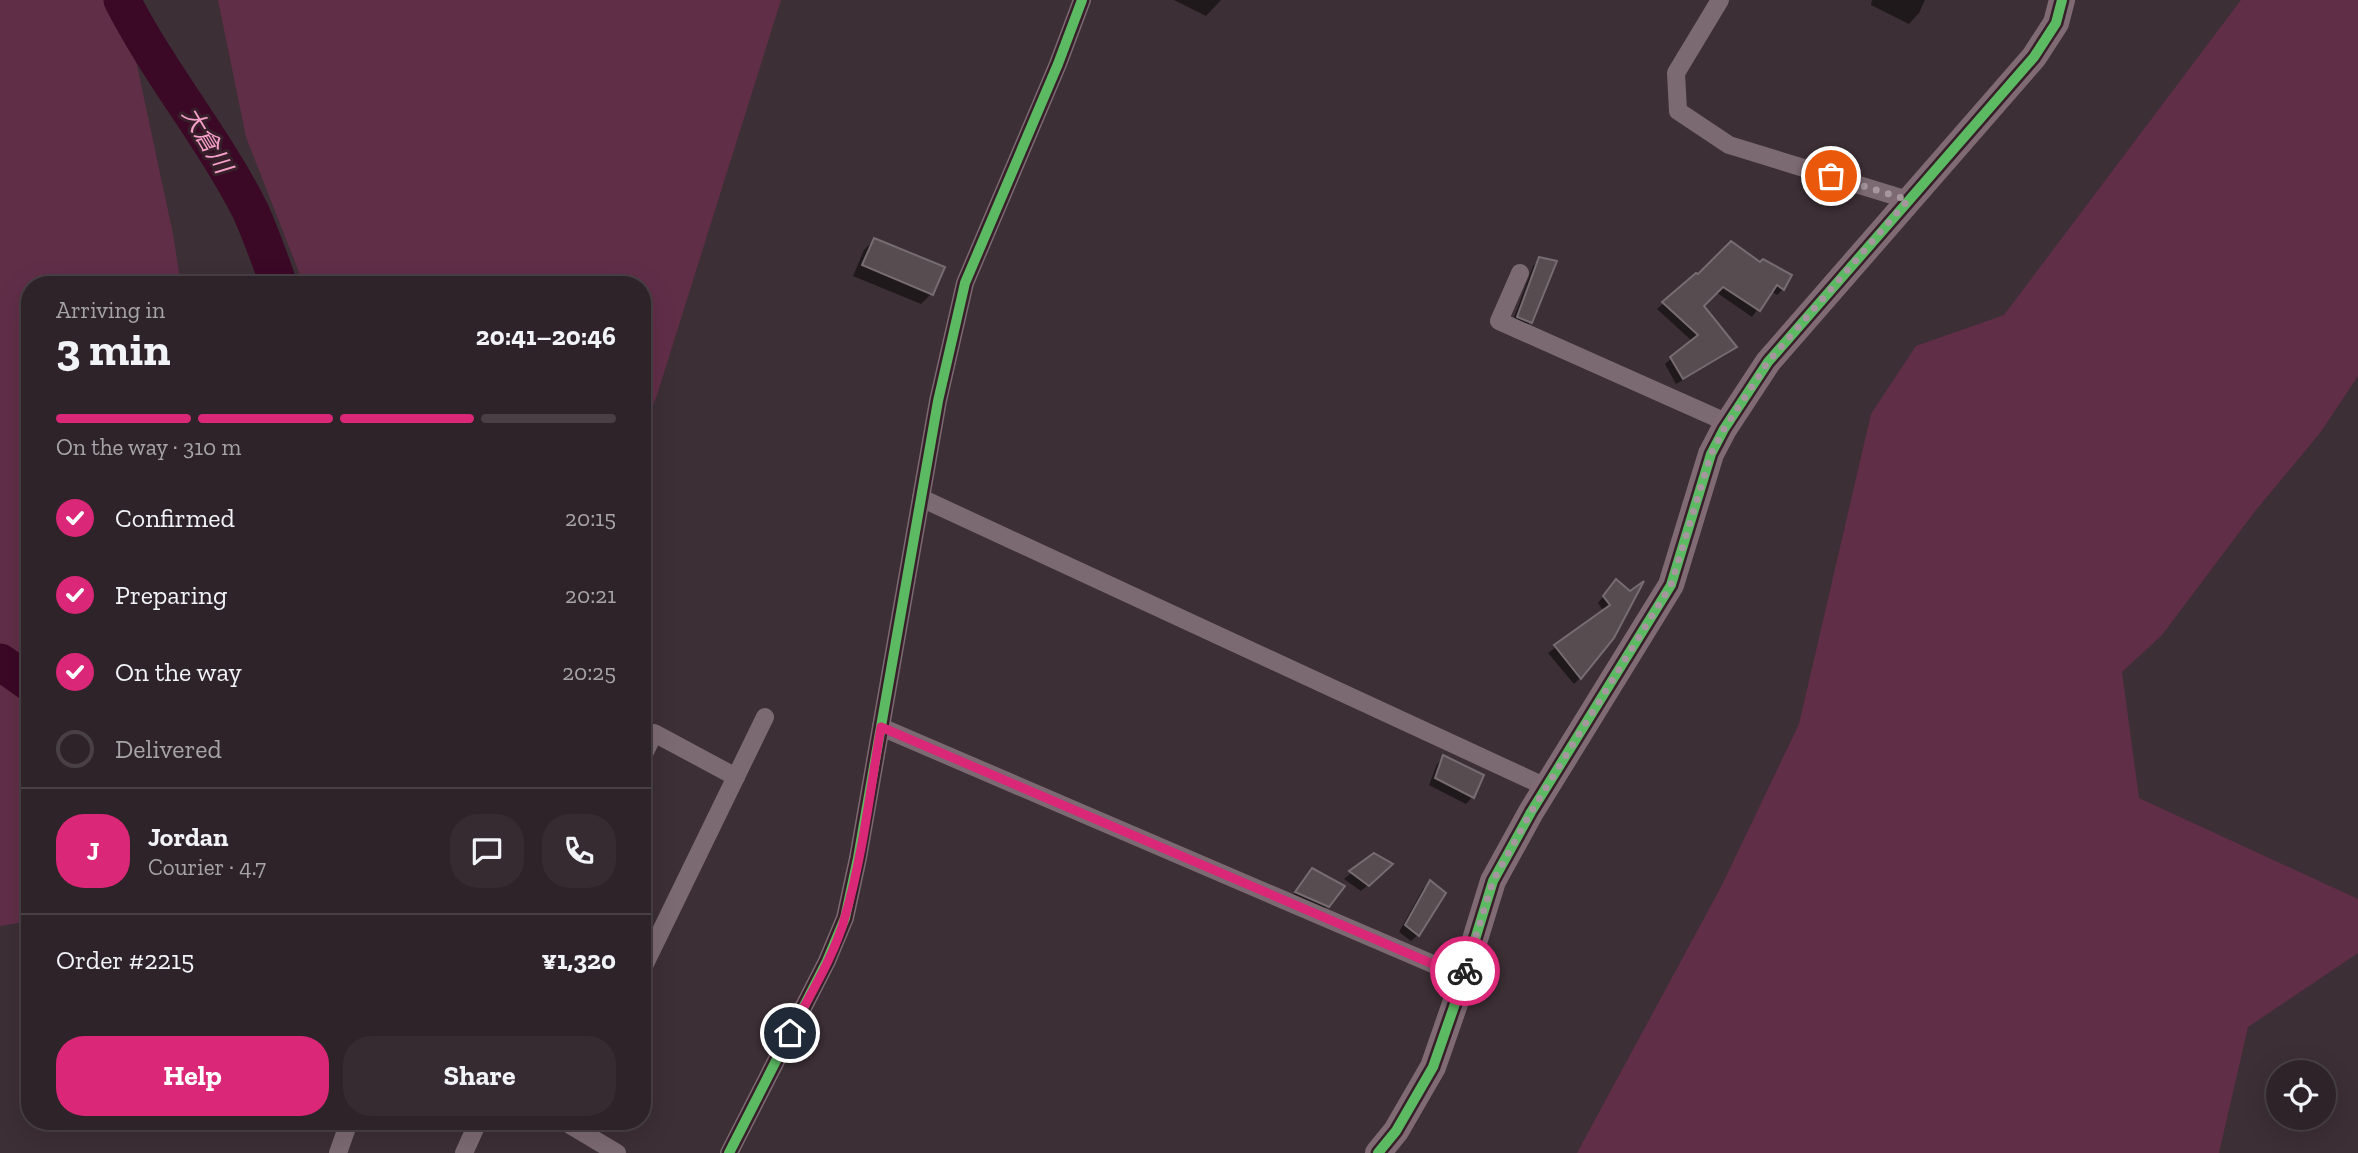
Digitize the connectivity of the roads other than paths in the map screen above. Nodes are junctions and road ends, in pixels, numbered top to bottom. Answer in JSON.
{"nodes":[{"id":1,"x":1082,"y":0,"type":"edge"},
{"id":2,"x":1720,"y":0,"type":"edge"},
{"id":3,"x":2062,"y":0,"type":"edge"},
{"id":4,"x":1908,"y":200,"type":"junction"},
{"id":5,"x":1520,"y":273,"type":"dead end"},
{"id":6,"x":1728,"y":423,"type":"junction"},
{"id":7,"x":921,"y":498,"type":"junction"},
{"id":8,"x":765,"y":717,"type":"dead end"},
{"id":9,"x":881,"y":727,"type":"junction"},
{"id":10,"x":651,"y":739,"type":"edge"},
{"id":11,"x":736,"y":777,"type":"junction"},
{"id":12,"x":1546,"y":787,"type":"junction"},
{"id":13,"x":651,"y":952,"type":"edge"},
{"id":14,"x":1463,"y":977,"type":"junction"},
{"id":15,"x":346,"y":1130,"type":"edge"},
{"id":16,"x":474,"y":1130,"type":"edge"},
{"id":17,"x":581,"y":1130,"type":"edge"},
{"id":18,"x":338,"y":1153,"type":"edge"},
{"id":19,"x":464,"y":1153,"type":"edge"},
{"id":20,"x":617,"y":1153,"type":"edge"},
{"id":21,"x":729,"y":1153,"type":"edge"},
{"id":22,"x":1378,"y":1153,"type":"edge"}],
"edges":[{"from":1,"to":7,"type":"street"},
{"from":2,"to":4,"type":"street"},
{"from":3,"to":4,"type":"street"},
{"from":4,"to":6,"type":"street"},
{"from":5,"to":6,"type":"street"},
{"from":6,"to":12,"type":"street"},
{"from":7,"to":9,"type":"street"},
{"from":7,"to":12,"type":"street"},
{"from":8,"to":11,"type":"street"},
{"from":9,"to":14,"type":"street"},
{"from":9,"to":21,"type":"street"},
{"from":10,"to":11,"type":"street"},
{"from":11,"to":13,"type":"street"},
{"from":12,"to":14,"type":"street"},
{"from":14,"to":22,"type":"street"},
{"from":15,"to":18,"type":"street"},
{"from":16,"to":19,"type":"street"},
{"from":17,"to":20,"type":"street"}]}
